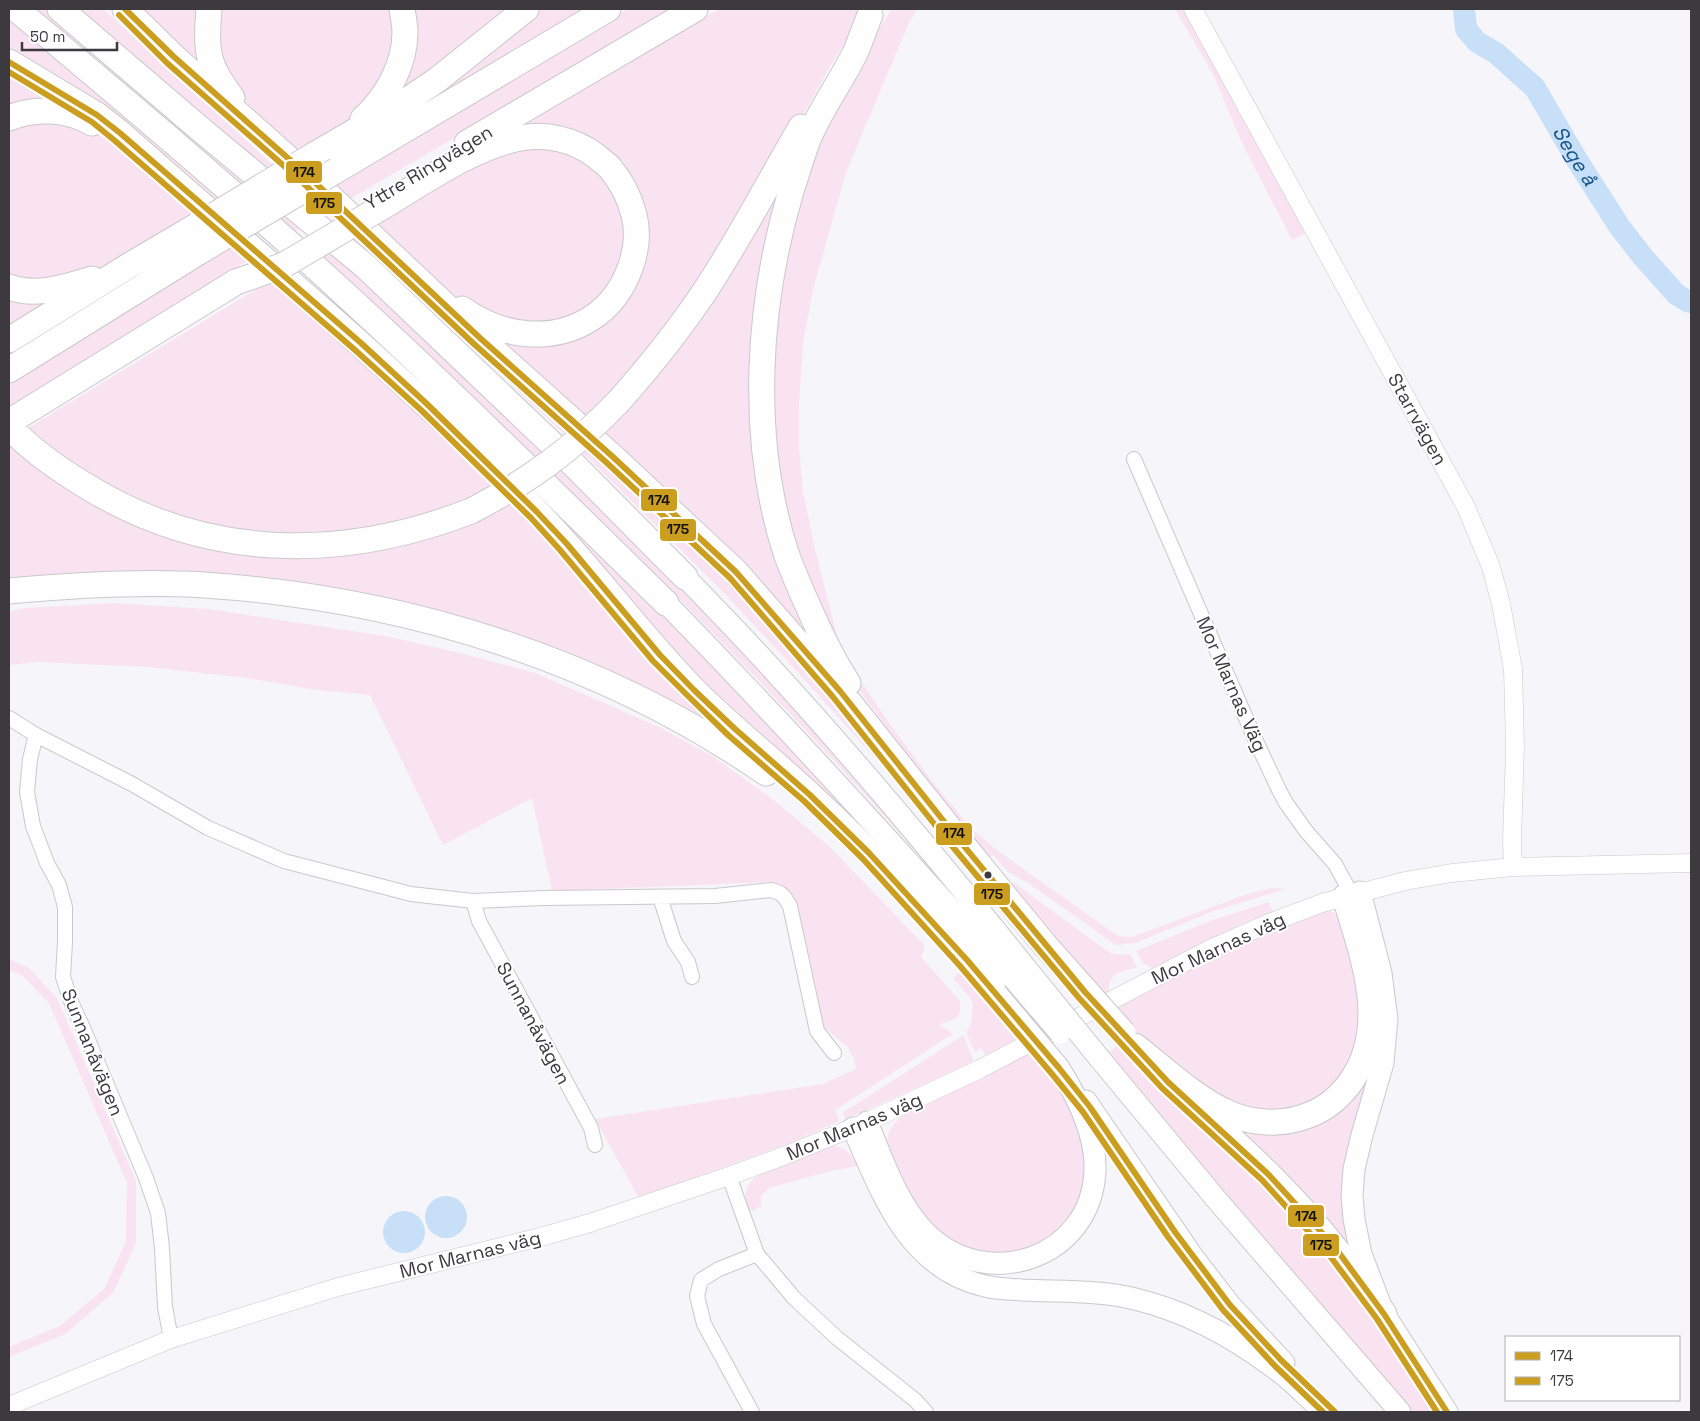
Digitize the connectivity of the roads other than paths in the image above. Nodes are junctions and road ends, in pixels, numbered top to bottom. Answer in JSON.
{"nodes":[{"id":1,"x":16,"y":9,"type":"edge"},
{"id":2,"x":60,"y":9,"type":"edge"},
{"id":3,"x":125,"y":9,"type":"edge"},
{"id":4,"x":209,"y":9,"type":"edge"},
{"id":5,"x":402,"y":9,"type":"edge"},
{"id":6,"x":526,"y":9,"type":"edge"},
{"id":7,"x":608,"y":9,"type":"edge"},
{"id":8,"x":695,"y":9,"type":"edge"},
{"id":9,"x":1194,"y":9,"type":"edge"},
{"id":10,"x":872,"y":12,"type":"edge"},
{"id":11,"x":9,"y":62,"type":"edge"},
{"id":12,"x":9,"y":118,"type":"edge"},
{"id":13,"x":314,"y":161,"type":"junction"},
{"id":14,"x":161,"y":169,"type":"junction"},
{"id":15,"x":374,"y":206,"type":"junction"},
{"id":16,"x":195,"y":240,"type":"junction"},
{"id":17,"x":380,"y":244,"type":"junction"},
{"id":18,"x":130,"y":265,"type":"junction"},
{"id":19,"x":9,"y":287,"type":"edge"},
{"id":20,"x":9,"y":339,"type":"edge"},
{"id":21,"x":9,"y":370,"type":"edge"},
{"id":22,"x":9,"y":422,"type":"edge"},
{"id":23,"x":9,"y":426,"type":"edge"},
{"id":24,"x":1134,"y":459,"type":"dead end"},
{"id":25,"x":685,"y":577,"type":"joint"},
{"id":26,"x":9,"y":591,"type":"edge"},
{"id":27,"x":666,"y":603,"type":"joint"},
{"id":28,"x":9,"y":718,"type":"edge"},
{"id":29,"x":36,"y":735,"type":"junction"},
{"id":30,"x":954,"y":834,"type":"junction"},
{"id":31,"x":869,"y":853,"type":"junction"},
{"id":32,"x":1691,"y":862,"type":"edge"},
{"id":33,"x":1512,"y":867,"type":"junction"},
{"id":34,"x":1352,"y":894,"type":"junction"},
{"id":35,"x":660,"y":897,"type":"junction"},
{"id":36,"x":473,"y":901,"type":"junction"},
{"id":37,"x":692,"y":977,"type":"dead end"},
{"id":38,"x":1012,"y":980,"type":"junction"},
{"id":39,"x":1129,"y":1040,"type":"junction"},
{"id":40,"x":834,"y":1053,"type":"dead end"},
{"id":41,"x":1094,"y":1062,"type":"junction"},
{"id":42,"x":1059,"y":1068,"type":"junction"},
{"id":43,"x":860,"y":1125,"type":"junction"},
{"id":44,"x":595,"y":1145,"type":"dead end"},
{"id":45,"x":729,"y":1176,"type":"junction"},
{"id":46,"x":757,"y":1254,"type":"junction"},
{"id":47,"x":1384,"y":1314,"type":"junction"},
{"id":48,"x":172,"y":1339,"type":"junction"},
{"id":49,"x":9,"y":1406,"type":"edge"},
{"id":50,"x":752,"y":1412,"type":"edge"},
{"id":51,"x":926,"y":1412,"type":"edge"},
{"id":52,"x":1324,"y":1412,"type":"edge"},
{"id":53,"x":1334,"y":1412,"type":"edge"},
{"id":54,"x":1386,"y":1412,"type":"edge"},
{"id":55,"x":1400,"y":1412,"type":"edge"},
{"id":56,"x":1447,"y":1412,"type":"edge"}],
"edges":[{"from":1,"to":27,"type":"highway"},
{"from":2,"to":25,"type":"highway"},
{"from":3,"to":13,"type":"highway"},
{"from":4,"to":13,"type":"highway"},
{"from":5,"to":13,"type":"highway"},
{"from":6,"to":13,"type":"highway"},
{"from":7,"to":16,"type":"highway","bridge":true},
{"from":8,"to":15,"type":"highway","name":"Yttre Ringvägen"},
{"from":9,"to":33,"type":"street","name":"Starrvägen"},
{"from":10,"to":23,"type":"highway","bridge":true},
{"from":10,"to":30,"type":"highway"},
{"from":11,"to":14,"type":"highway"},
{"from":12,"to":14,"type":"highway"},
{"from":13,"to":16,"type":"highway","bridge":true},
{"from":13,"to":17,"type":"highway"},
{"from":14,"to":31,"type":"highway"},
{"from":15,"to":17,"type":"highway"},
{"from":15,"to":22,"type":"highway","name":"Yttre Ringvägen","bridge":true},
{"from":16,"to":18,"type":"highway"},
{"from":16,"to":21,"type":"highway"},
{"from":17,"to":30,"type":"highway"},
{"from":18,"to":19,"type":"highway"},
{"from":18,"to":20,"type":"highway"},
{"from":24,"to":34,"type":"street","name":"Mor Marnas Väg"},
{"from":25,"to":38,"type":"main road"},
{"from":26,"to":31,"type":"highway"},
{"from":27,"to":38,"type":"main road"},
{"from":28,"to":29,"type":"street"},
{"from":29,"to":36,"type":"street"},
{"from":29,"to":48,"type":"street","name":"Sunnanåvägen"},
{"from":30,"to":39,"type":"highway","bridge":true},
{"from":31,"to":38,"type":"highway"},
{"from":32,"to":33,"type":"street","name":"Mor Marnas väg"},
{"from":33,"to":34,"type":"street","name":"Mor Marnas väg"},
{"from":34,"to":39,"type":"highway"},
{"from":34,"to":43,"type":"street","name":"Mor Marnas väg"},
{"from":34,"to":47,"type":"main road"},
{"from":35,"to":36,"type":"street"},
{"from":35,"to":37,"type":"street"},
{"from":35,"to":40,"type":"street"},
{"from":36,"to":44,"type":"street","name":"Sunnanåvägen"},
{"from":38,"to":41,"type":"main road","bridge":true},
{"from":38,"to":42,"type":"main road","bridge":true},
{"from":39,"to":47,"type":"highway"},
{"from":41,"to":54,"type":"main road"},
{"from":41,"to":55,"type":"main road"},
{"from":42,"to":43,"type":"main road"},
{"from":42,"to":53,"type":"main road"},
{"from":43,"to":45,"type":"street","name":"Mor Marnas väg"},
{"from":43,"to":52,"type":"main road"},
{"from":45,"to":46,"type":"street"},
{"from":45,"to":48,"type":"street","name":"Mor Marnas väg"},
{"from":46,"to":50,"type":"street"},
{"from":46,"to":51,"type":"street"},
{"from":47,"to":56,"type":"main road"},
{"from":48,"to":49,"type":"street","name":"Mor Marnas väg"}]}
